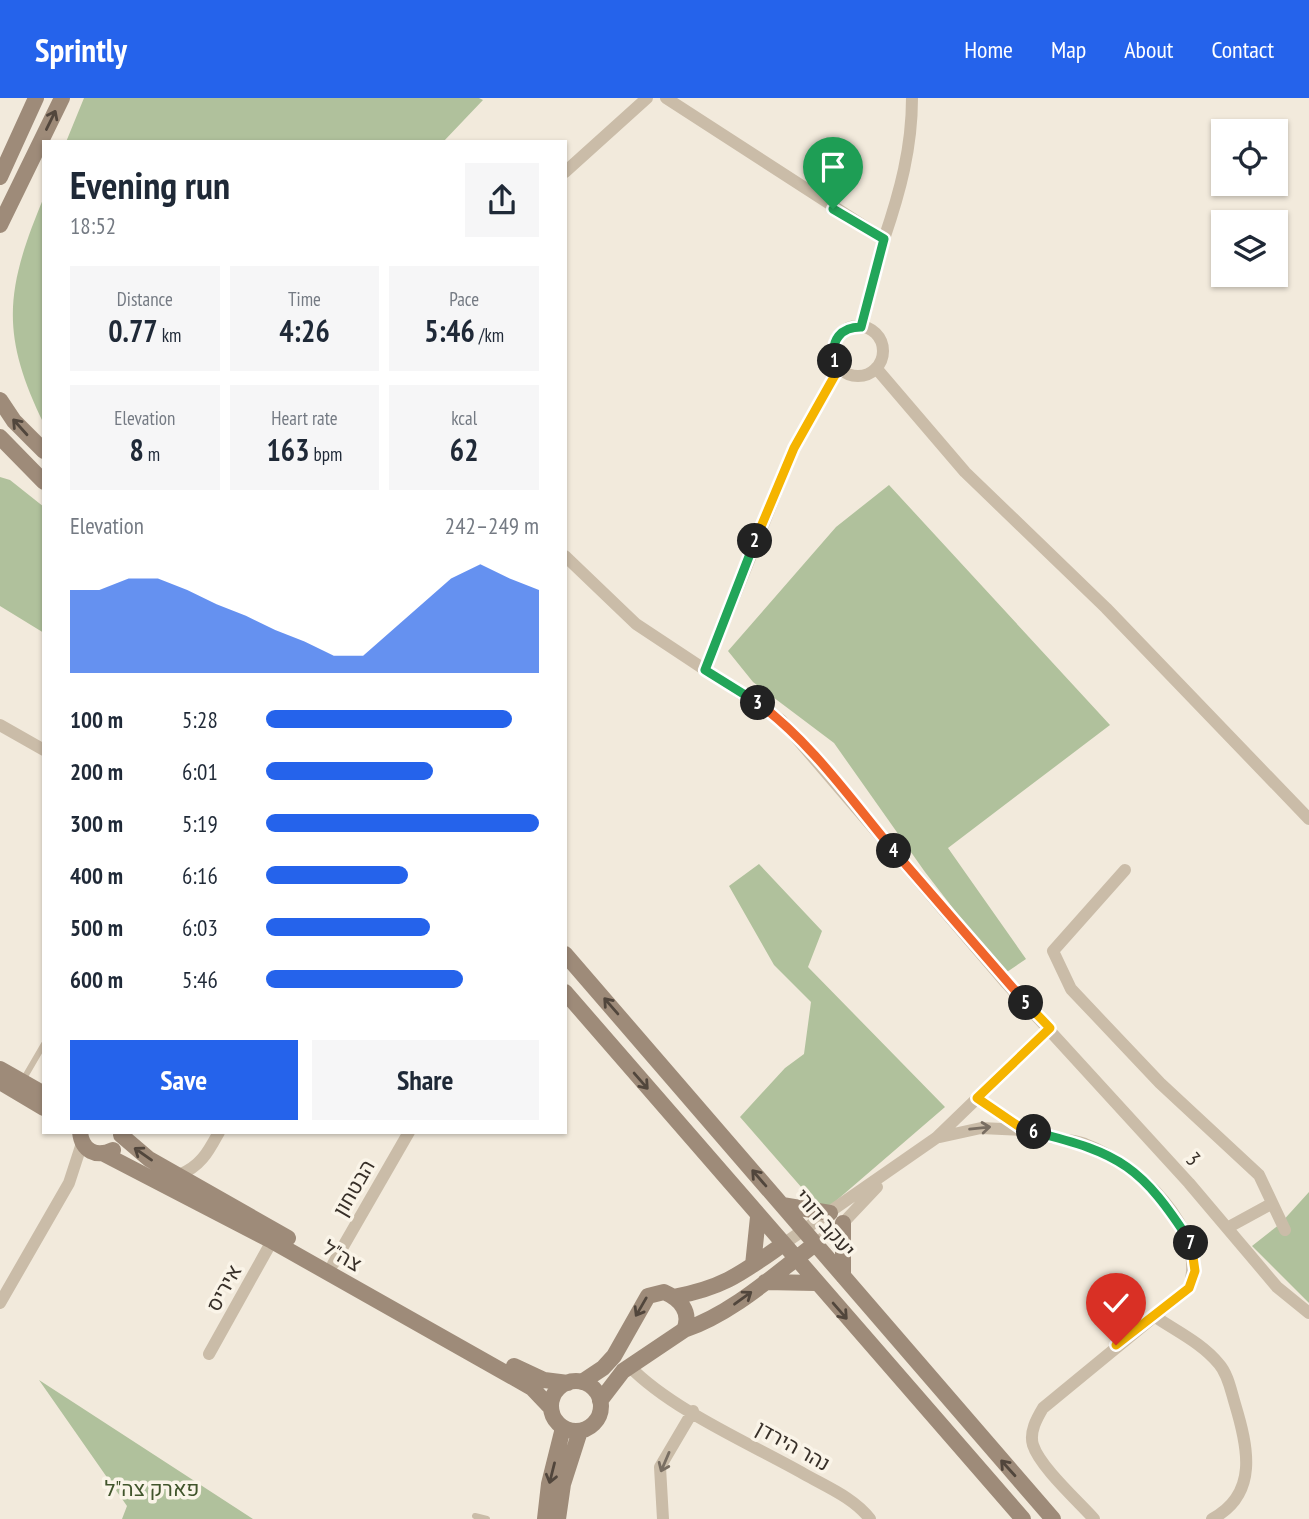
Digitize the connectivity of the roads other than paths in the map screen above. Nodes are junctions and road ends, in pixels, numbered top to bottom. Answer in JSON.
{"nodes":[{"id":1,"x":36,"y":98,"type":"edge"},
{"id":2,"x":62,"y":98,"type":"edge"},
{"id":3,"x":647,"y":98,"type":"edge"},
{"id":4,"x":666,"y":98,"type":"edge"},
{"id":5,"x":912,"y":98,"type":"edge"},
{"id":6,"x":567,"y":170,"type":"edge"},
{"id":7,"x":0,"y":177,"type":"edge"},
{"id":8,"x":0,"y":225,"type":"edge"},
{"id":9,"x":884,"y":239,"type":"junction"},
{"id":10,"x":861,"y":327,"type":"junction"},
{"id":11,"x":839,"y":368,"type":"junction"},
{"id":12,"x":876,"y":368,"type":"junction"},
{"id":13,"x":0,"y":401,"type":"edge"},
{"id":14,"x":0,"y":436,"type":"edge"},
{"id":15,"x":42,"y":449,"type":"edge"},
{"id":16,"x":0,"y":457,"type":"edge"},
{"id":17,"x":22,"y":461,"type":"junction"},
{"id":18,"x":42,"y":480,"type":"edge"},
{"id":19,"x":567,"y":558,"type":"edge"},
{"id":20,"x":705,"y":670,"type":"junction"},
{"id":21,"x":0,"y":725,"type":"edge"},
{"id":22,"x":42,"y":749,"type":"edge"},
{"id":23,"x":1309,"y":819,"type":"edge"},
{"id":24,"x":1125,"y":870,"type":"dead end"},
{"id":25,"x":567,"y":956,"type":"edge"},
{"id":26,"x":567,"y":994,"type":"edge"},
{"id":27,"x":1050,"y":1028,"type":"junction"},
{"id":28,"x":42,"y":1048,"type":"edge"},
{"id":29,"x":0,"y":1069,"type":"edge"},
{"id":30,"x":0,"y":1082,"type":"edge"},
{"id":31,"x":22,"y":1082,"type":"junction"},
{"id":32,"x":42,"y":1093,"type":"edge"},
{"id":33,"x":977,"y":1098,"type":"junction"},
{"id":34,"x":42,"y":1107,"type":"edge"},
{"id":35,"x":1024,"y":1130,"type":"junction"},
{"id":36,"x":121,"y":1134,"type":"edge"},
{"id":37,"x":218,"y":1134,"type":"edge"},
{"id":38,"x":408,"y":1134,"type":"edge"},
{"id":39,"x":80,"y":1136,"type":"edge"},
{"id":40,"x":936,"y":1138,"type":"junction"},
{"id":41,"x":101,"y":1154,"type":"junction"},
{"id":42,"x":203,"y":1160,"type":"junction"},
{"id":43,"x":891,"y":1171,"type":"junction"},
{"id":44,"x":179,"y":1175,"type":"junction"},
{"id":45,"x":69,"y":1183,"type":"junction"},
{"id":46,"x":206,"y":1190,"type":"junction"},
{"id":47,"x":1271,"y":1204,"type":"junction"},
{"id":48,"x":782,"y":1205,"type":"junction"},
{"id":49,"x":830,"y":1213,"type":"junction"},
{"id":50,"x":758,"y":1217,"type":"junction"},
{"id":51,"x":843,"y":1223,"type":"junction"},
{"id":52,"x":1227,"y":1227,"type":"junction"},
{"id":53,"x":804,"y":1230,"type":"junction"},
{"id":54,"x":1285,"y":1230,"type":"dead end"},
{"id":55,"x":272,"y":1241,"type":"junction"},
{"id":56,"x":815,"y":1244,"type":"junction"},
{"id":57,"x":782,"y":1245,"type":"junction"},
{"id":58,"x":795,"y":1259,"type":"junction"},
{"id":59,"x":333,"y":1264,"type":"junction"},
{"id":60,"x":753,"y":1265,"type":"junction"},
{"id":61,"x":843,"y":1276,"type":"junction"},
{"id":62,"x":765,"y":1282,"type":"junction"},
{"id":63,"x":816,"y":1283,"type":"junction"},
{"id":64,"x":673,"y":1297,"type":"junction"},
{"id":65,"x":0,"y":1303,"type":"edge"},
{"id":66,"x":1309,"y":1313,"type":"edge"},
{"id":67,"x":1154,"y":1316,"type":"junction"},
{"id":68,"x":684,"y":1330,"type":"junction"},
{"id":69,"x":209,"y":1354,"type":"dead end"},
{"id":70,"x":629,"y":1366,"type":"junction"},
{"id":71,"x":575,"y":1382,"type":"junction"},
{"id":72,"x":600,"y":1401,"type":"junction"},
{"id":73,"x":551,"y":1408,"type":"junction"},
{"id":74,"x":693,"y":1412,"type":"junction"},
{"id":75,"x":563,"y":1428,"type":"junction"},
{"id":76,"x":580,"y":1431,"type":"junction"},
{"id":77,"x":475,"y":1516,"type":"dead end"},
{"id":78,"x":487,"y":1519,"type":"edge"},
{"id":79,"x":545,"y":1519,"type":"edge"},
{"id":80,"x":558,"y":1519,"type":"edge"},
{"id":81,"x":663,"y":1519,"type":"edge"},
{"id":82,"x":870,"y":1519,"type":"edge"},
{"id":83,"x":1023,"y":1519,"type":"edge"},
{"id":84,"x":1053,"y":1519,"type":"edge"},
{"id":85,"x":1094,"y":1519,"type":"edge"},
{"id":86,"x":1212,"y":1519,"type":"edge"}],
"edges":[{"from":1,"to":7,"type":"street"},
{"from":8,"to":2,"type":"street","one_way":true},
{"from":3,"to":6,"type":"street"},
{"from":4,"to":9,"type":"street"},
{"from":5,"to":9,"type":"street"},
{"from":9,"to":10,"type":"street"},
{"from":10,"to":11,"type":"street"},
{"from":10,"to":12,"type":"street"},
{"from":11,"to":12,"type":"street"},
{"from":11,"to":20,"type":"street"},
{"from":12,"to":23,"type":"street"},
{"from":15,"to":13,"type":"street","one_way":true},
{"from":14,"to":17,"type":"street"},
{"from":16,"to":17,"type":"street"},
{"from":17,"to":18,"type":"street"},
{"from":19,"to":20,"type":"street","name":"3"},
{"from":20,"to":27,"type":"street","name":"3"},
{"from":21,"to":22,"type":"street"},
{"from":24,"to":47,"type":"street"},
{"from":48,"to":25,"type":"street","name":"יעקב דורי","one_way":true},
{"from":26,"to":50,"type":"street","one_way":true},
{"from":27,"to":33,"type":"street"},
{"from":27,"to":52,"type":"street","name":"3"},
{"from":28,"to":31,"type":"lane"},
{"from":29,"to":31,"type":"street"},
{"from":30,"to":34,"type":"street"},
{"from":31,"to":32,"type":"street"},
{"from":33,"to":35,"type":"street"},
{"from":33,"to":40,"type":"street"},
{"from":40,"to":35,"type":"street","one_way":true},
{"from":35,"to":67,"type":"street"},
{"from":36,"to":41,"type":"street"},
{"from":44,"to":36,"type":"street","name":"צה\"ל","one_way":true},
{"from":37,"to":42,"type":"street"},
{"from":38,"to":59,"type":"street","name":"הבטחון"},
{"from":39,"to":41,"type":"street","name":"צה\"ל"},
{"from":39,"to":45,"type":"street"},
{"from":40,"to":43,"type":"street"},
{"from":41,"to":45,"type":"street"},
{"from":41,"to":55,"type":"street","name":"צה\"ל"},
{"from":42,"to":44,"type":"street"},
{"from":42,"to":46,"type":"street"},
{"from":43,"to":49,"type":"street"},
{"from":43,"to":51,"type":"street"},
{"from":44,"to":46,"type":"street","name":"צה\"ל"},
{"from":45,"to":65,"type":"street"},
{"from":46,"to":59,"type":"street","name":"צה\"ל"},
{"from":47,"to":52,"type":"street"},
{"from":47,"to":54,"type":"street"},
{"from":48,"to":49,"type":"street"},
{"from":48,"to":53,"type":"street","name":"יעקב דורי"},
{"from":49,"to":53,"type":"street"},
{"from":50,"to":57,"type":"street"},
{"from":50,"to":60,"type":"street"},
{"from":51,"to":56,"type":"street"},
{"from":51,"to":61,"type":"street"},
{"from":52,"to":66,"type":"street","name":"3"},
{"from":53,"to":56,"type":"street","name":"יעקב דורי"},
{"from":53,"to":57,"type":"street"},
{"from":55,"to":69,"type":"street","name":"איריס"},
{"from":55,"to":73,"type":"street","name":"צה\"ל"},
{"from":56,"to":58,"type":"street"},
{"from":56,"to":61,"type":"street","name":"יעקב דורי"},
{"from":57,"to":58,"type":"street"},
{"from":57,"to":60,"type":"street"},
{"from":58,"to":62,"type":"street"},
{"from":58,"to":63,"type":"street"},
{"from":59,"to":71,"type":"street","name":"צה\"ל"},
{"from":60,"to":64,"type":"street"},
{"from":84,"to":61,"type":"street","name":"יעקב דורי","one_way":true},
{"from":62,"to":63,"type":"street"},
{"from":68,"to":62,"type":"street","one_way":true},
{"from":63,"to":83,"type":"street","one_way":true},
{"from":64,"to":68,"type":"street"},
{"from":64,"to":71,"type":"street","one_way":true},
{"from":67,"to":85,"type":"street"},
{"from":67,"to":86,"type":"street"},
{"from":68,"to":70,"type":"street"},
{"from":70,"to":72,"type":"street"},
{"from":70,"to":74,"type":"street","name":"נהר הירדן"},
{"from":71,"to":72,"type":"street"},
{"from":71,"to":73,"type":"street"},
{"from":72,"to":76,"type":"street"},
{"from":73,"to":75,"type":"street"},
{"from":74,"to":81,"type":"street","one_way":true},
{"from":74,"to":82,"type":"street","name":"נהר הירדן"},
{"from":75,"to":76,"type":"street"},
{"from":75,"to":79,"type":"street","one_way":true},
{"from":76,"to":80,"type":"street"},
{"from":77,"to":78,"type":"lane"}]}
